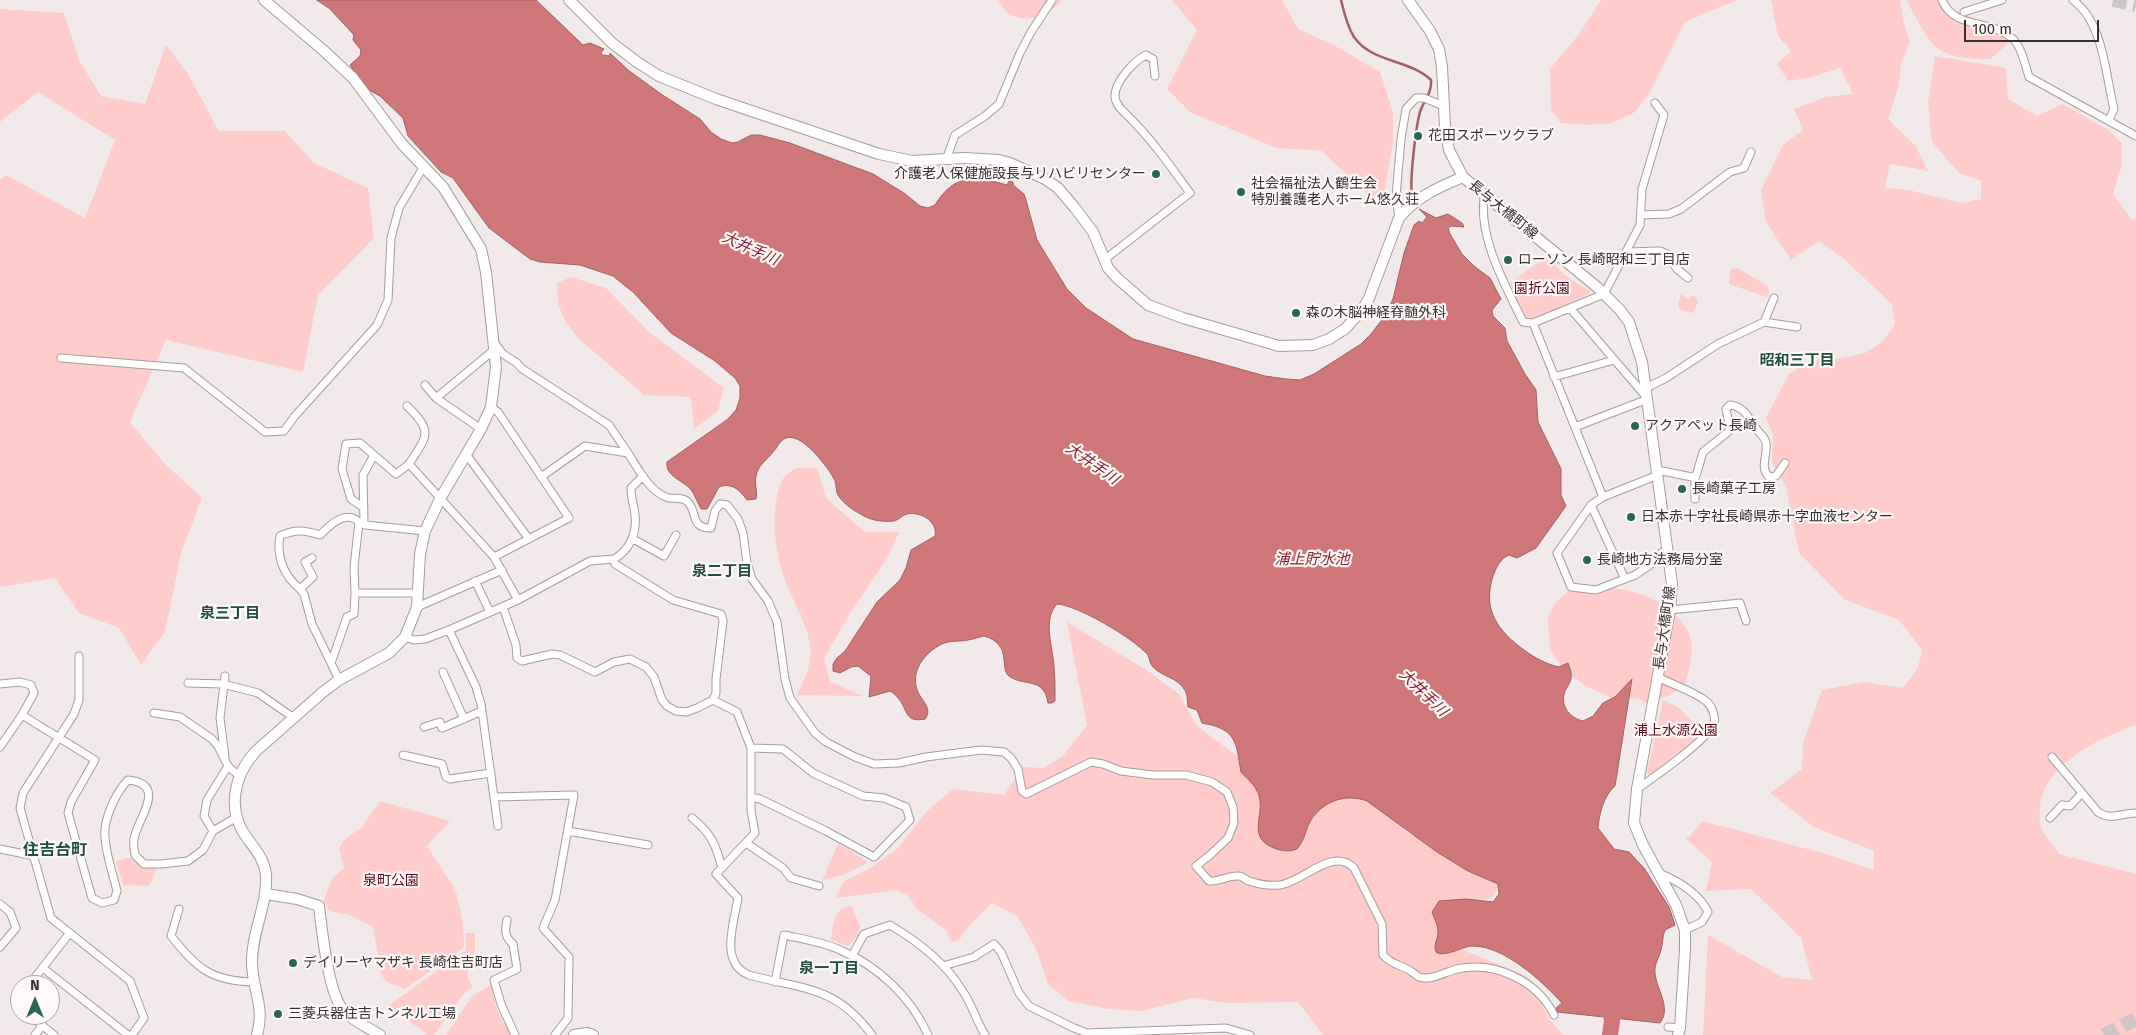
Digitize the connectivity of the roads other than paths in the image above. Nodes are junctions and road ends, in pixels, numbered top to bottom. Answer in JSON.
{"nodes":[{"id":1,"x":264,"y":0,"type":"edge"},
{"id":2,"x":569,"y":0,"type":"edge"},
{"id":3,"x":1052,"y":0,"type":"edge"},
{"id":4,"x":1408,"y":0,"type":"edge"},
{"id":5,"x":1942,"y":0,"type":"edge"},
{"id":6,"x":2002,"y":0,"type":"edge"},
{"id":7,"x":2073,"y":0,"type":"edge"},
{"id":8,"x":1964,"y":12,"type":"dead end"},
{"id":9,"x":1155,"y":76,"type":"dead end"},
{"id":10,"x":1655,"y":103,"type":"dead end"},
{"id":11,"x":1444,"y":106,"type":"junction"},
{"id":12,"x":2109,"y":120,"type":"junction"},
{"id":13,"x":2136,"y":136,"type":"edge"},
{"id":14,"x":1751,"y":152,"type":"dead end"},
{"id":15,"x":946,"y":160,"type":"junction"},
{"id":16,"x":424,"y":166,"type":"junction"},
{"id":17,"x":1463,"y":177,"type":"junction"},
{"id":18,"x":1485,"y":194,"type":"junction"},
{"id":19,"x":1641,"y":215,"type":"junction"},
{"id":20,"x":1399,"y":218,"type":"junction"},
{"id":21,"x":1626,"y":252,"type":"junction"},
{"id":22,"x":1104,"y":260,"type":"junction"},
{"id":23,"x":1688,"y":278,"type":"dead end"},
{"id":24,"x":1604,"y":294,"type":"junction"},
{"id":25,"x":1774,"y":298,"type":"dead end"},
{"id":26,"x":1570,"y":308,"type":"junction"},
{"id":27,"x":1764,"y":322,"type":"junction"},
{"id":28,"x":1533,"y":323,"type":"junction"},
{"id":29,"x":1797,"y":326,"type":"dead end"},
{"id":30,"x":494,"y":345,"type":"junction"},
{"id":31,"x":61,"y":358,"type":"dead end"},
{"id":32,"x":1614,"y":360,"type":"junction"},
{"id":33,"x":1554,"y":377,"type":"junction"},
{"id":34,"x":424,"y":385,"type":"dead end"},
{"id":35,"x":1646,"y":388,"type":"junction"},
{"id":36,"x":436,"y":398,"type":"junction"},
{"id":37,"x":1648,"y":399,"type":"junction"},
{"id":38,"x":407,"y":406,"type":"dead end"},
{"id":39,"x":491,"y":407,"type":"junction"},
{"id":40,"x":1575,"y":427,"type":"junction"},
{"id":41,"x":481,"y":429,"type":"junction"},
{"id":42,"x":628,"y":453,"type":"junction"},
{"id":43,"x":466,"y":454,"type":"junction"},
{"id":44,"x":374,"y":455,"type":"junction"},
{"id":45,"x":1785,"y":463,"type":"dead end"},
{"id":46,"x":409,"y":464,"type":"junction"},
{"id":47,"x":1658,"y":472,"type":"junction"},
{"id":48,"x":643,"y":476,"type":"junction"},
{"id":49,"x":1695,"y":476,"type":"junction"},
{"id":50,"x":540,"y":477,"type":"junction"},
{"id":51,"x":1603,"y":497,"type":"junction"},
{"id":52,"x":441,"y":498,"type":"junction"},
{"id":53,"x":1695,"y":499,"type":"dead end"},
{"id":54,"x":1591,"y":505,"type":"junction"},
{"id":55,"x":363,"y":508,"type":"junction"},
{"id":56,"x":359,"y":522,"type":"junction"},
{"id":57,"x":425,"y":531,"type":"junction"},
{"id":58,"x":676,"y":535,"type":"dead end"},
{"id":59,"x":529,"y":539,"type":"junction"},
{"id":60,"x":634,"y":539,"type":"junction"},
{"id":61,"x":1668,"y":550,"type":"junction"},
{"id":62,"x":494,"y":556,"type":"junction"},
{"id":63,"x":312,"y":558,"type":"dead end"},
{"id":64,"x":614,"y":559,"type":"junction"},
{"id":65,"x":502,"y":570,"type":"junction"},
{"id":66,"x":1625,"y":579,"type":"junction"},
{"id":67,"x":475,"y":582,"type":"junction"},
{"id":68,"x":300,"y":589,"type":"junction"},
{"id":69,"x":355,"y":593,"type":"junction"},
{"id":70,"x":418,"y":593,"type":"junction"},
{"id":71,"x":518,"y":600,"type":"junction"},
{"id":72,"x":503,"y":607,"type":"junction"},
{"id":73,"x":417,"y":608,"type":"junction"},
{"id":74,"x":1670,"y":610,"type":"junction"},
{"id":75,"x":490,"y":612,"type":"junction"},
{"id":76,"x":1746,"y":621,"type":"dead end"},
{"id":77,"x":449,"y":630,"type":"junction"},
{"id":78,"x":405,"y":638,"type":"junction"},
{"id":79,"x":79,"y":656,"type":"dead end"},
{"id":80,"x":331,"y":663,"type":"junction"},
{"id":81,"x":443,"y":672,"type":"dead end"},
{"id":82,"x":225,"y":676,"type":"dead end"},
{"id":83,"x":1658,"y":677,"type":"junction"},
{"id":84,"x":339,"y":680,"type":"junction"},
{"id":85,"x":188,"y":683,"type":"dead end"},
{"id":86,"x":0,"y":684,"type":"edge"},
{"id":87,"x":223,"y":684,"type":"junction"},
{"id":88,"x":713,"y":700,"type":"junction"},
{"id":89,"x":482,"y":711,"type":"junction"},
{"id":90,"x":154,"y":713,"type":"dead end"},
{"id":91,"x":22,"y":715,"type":"junction"},
{"id":92,"x":294,"y":718,"type":"junction"},
{"id":93,"x":464,"y":718,"type":"junction"},
{"id":94,"x":424,"y":727,"type":"dead end"},
{"id":95,"x":59,"y":737,"type":"junction"},
{"id":96,"x":0,"y":747,"type":"edge"},
{"id":97,"x":751,"y":748,"type":"junction"},
{"id":98,"x":403,"y":755,"type":"dead end"},
{"id":99,"x":2052,"y":757,"type":"dead end"},
{"id":100,"x":227,"y":764,"type":"junction"},
{"id":101,"x":491,"y":773,"type":"junction"},
{"id":102,"x":239,"y":776,"type":"junction"},
{"id":103,"x":1637,"y":789,"type":"junction"},
{"id":104,"x":2082,"y":793,"type":"junction"},
{"id":105,"x":494,"y":797,"type":"junction"},
{"id":106,"x":751,"y":797,"type":"junction"},
{"id":107,"x":2136,"y":812,"type":"edge"},
{"id":108,"x":237,"y":817,"type":"junction"},
{"id":109,"x":692,"y":818,"type":"dead end"},
{"id":110,"x":2050,"y":818,"type":"dead end"},
{"id":111,"x":498,"y":826,"type":"dead end"},
{"id":112,"x":214,"y":831,"type":"junction"},
{"id":113,"x":568,"y":831,"type":"junction"},
{"id":114,"x":746,"y":843,"type":"junction"},
{"id":115,"x":648,"y":845,"type":"dead end"},
{"id":116,"x":0,"y":849,"type":"edge"},
{"id":117,"x":34,"y":856,"type":"junction"},
{"id":118,"x":722,"y":868,"type":"junction"},
{"id":119,"x":1659,"y":873,"type":"junction"},
{"id":120,"x":819,"y":886,"type":"dead end"},
{"id":121,"x":266,"y":894,"type":"junction"},
{"id":122,"x":0,"y":904,"type":"edge"},
{"id":123,"x":178,"y":909,"type":"dead end"},
{"id":124,"x":507,"y":920,"type":"dead end"},
{"id":125,"x":1684,"y":930,"type":"junction"},
{"id":126,"x":69,"y":934,"type":"junction"},
{"id":127,"x":0,"y":947,"type":"edge"},
{"id":128,"x":852,"y":956,"type":"junction"},
{"id":129,"x":943,"y":966,"type":"junction"},
{"id":130,"x":43,"y":968,"type":"junction"},
{"id":131,"x":37,"y":975,"type":"edge"},
{"id":132,"x":254,"y":982,"type":"junction"},
{"id":133,"x":775,"y":982,"type":"junction"},
{"id":134,"x":1554,"y":1016,"type":"dead end"},
{"id":135,"x":42,"y":1026,"type":"joint"},
{"id":136,"x":1668,"y":1027,"type":"dead end"},
{"id":137,"x":1680,"y":1033,"type":"edge"},
{"id":138,"x":376,"y":1034,"type":"edge"},
{"id":139,"x":34,"y":1035,"type":"edge"},
{"id":140,"x":54,"y":1035,"type":"edge"},
{"id":141,"x":130,"y":1035,"type":"edge"},
{"id":142,"x":257,"y":1035,"type":"edge"},
{"id":143,"x":515,"y":1035,"type":"edge"},
{"id":144,"x":555,"y":1035,"type":"edge"},
{"id":145,"x":574,"y":1035,"type":"edge"},
{"id":146,"x":593,"y":1035,"type":"edge"},
{"id":147,"x":872,"y":1035,"type":"edge"},
{"id":148,"x":928,"y":1035,"type":"edge"},
{"id":149,"x":985,"y":1035,"type":"edge"},
{"id":150,"x":1250,"y":1035,"type":"edge"}],
"edges":[{"from":1,"to":16,"type":"street"},
{"from":2,"to":15,"type":"street"},
{"from":3,"to":15,"type":"street"},
{"from":4,"to":11,"type":"street","name":"長与大橋町線"},
{"from":5,"to":12,"type":"street"},
{"from":6,"to":8,"type":"street"},
{"from":7,"to":12,"type":"street"},
{"from":9,"to":22,"type":"street"},
{"from":10,"to":19,"type":"street"},
{"from":11,"to":17,"type":"street","name":"長与大橋町線"},
{"from":11,"to":20,"type":"street"},
{"from":12,"to":13,"type":"street"},
{"from":14,"to":19,"type":"street"},
{"from":15,"to":22,"type":"street"},
{"from":16,"to":30,"type":"street"},
{"from":16,"to":31,"type":"street"},
{"from":17,"to":18,"type":"street","name":"長与大橋町線"},
{"from":17,"to":20,"type":"street"},
{"from":18,"to":24,"type":"street","name":"長与大橋町線"},
{"from":18,"to":28,"type":"street"},
{"from":19,"to":21,"type":"street"},
{"from":20,"to":22,"type":"street"},
{"from":21,"to":23,"type":"street"},
{"from":21,"to":24,"type":"street"},
{"from":24,"to":26,"type":"street"},
{"from":24,"to":35,"type":"street","name":"長与大橋町線"},
{"from":25,"to":27,"type":"street"},
{"from":26,"to":28,"type":"street"},
{"from":26,"to":32,"type":"street"},
{"from":27,"to":29,"type":"street"},
{"from":27,"to":35,"type":"street"},
{"from":28,"to":33,"type":"street"},
{"from":30,"to":36,"type":"street"},
{"from":30,"to":39,"type":"street"},
{"from":30,"to":42,"type":"street"},
{"from":32,"to":33,"type":"street"},
{"from":32,"to":37,"type":"street"},
{"from":33,"to":40,"type":"street"},
{"from":34,"to":36,"type":"street"},
{"from":35,"to":37,"type":"street","name":"長与大橋町線"},
{"from":36,"to":41,"type":"street"},
{"from":37,"to":40,"type":"street"},
{"from":37,"to":47,"type":"street","name":"長与大橋町線"},
{"from":38,"to":46,"type":"street"},
{"from":39,"to":41,"type":"street"},
{"from":39,"to":50,"type":"street"},
{"from":40,"to":51,"type":"street"},
{"from":41,"to":43,"type":"street"},
{"from":42,"to":48,"type":"street"},
{"from":42,"to":50,"type":"street"},
{"from":43,"to":52,"type":"street"},
{"from":43,"to":59,"type":"street"},
{"from":44,"to":46,"type":"street"},
{"from":44,"to":55,"type":"street"},
{"from":44,"to":55,"type":"street"},
{"from":45,"to":49,"type":"street"},
{"from":46,"to":52,"type":"street"},
{"from":47,"to":49,"type":"street"},
{"from":47,"to":51,"type":"street"},
{"from":47,"to":61,"type":"street","name":"長与大橋町線"},
{"from":48,"to":60,"type":"street"},
{"from":48,"to":134,"type":"street"},
{"from":49,"to":53,"type":"street"},
{"from":50,"to":59,"type":"street"},
{"from":51,"to":54,"type":"street"},
{"from":52,"to":57,"type":"street"},
{"from":52,"to":62,"type":"street"},
{"from":54,"to":66,"type":"street"},
{"from":54,"to":66,"type":"street"},
{"from":55,"to":56,"type":"street"},
{"from":56,"to":57,"type":"street"},
{"from":56,"to":68,"type":"street"},
{"from":56,"to":69,"type":"street"},
{"from":57,"to":70,"type":"street"},
{"from":58,"to":60,"type":"street"},
{"from":59,"to":62,"type":"street"},
{"from":60,"to":64,"type":"street"},
{"from":61,"to":66,"type":"street"},
{"from":61,"to":74,"type":"street","name":"長与大橋町線"},
{"from":62,"to":65,"type":"street"},
{"from":63,"to":68,"type":"street"},
{"from":64,"to":71,"type":"street"},
{"from":64,"to":88,"type":"street"},
{"from":65,"to":67,"type":"street"},
{"from":65,"to":71,"type":"street"},
{"from":67,"to":73,"type":"street"},
{"from":67,"to":75,"type":"street"},
{"from":68,"to":80,"type":"street"},
{"from":69,"to":70,"type":"street"},
{"from":69,"to":80,"type":"street"},
{"from":70,"to":73,"type":"street"},
{"from":71,"to":72,"type":"street"},
{"from":72,"to":75,"type":"street"},
{"from":72,"to":88,"type":"street"},
{"from":73,"to":78,"type":"street"},
{"from":74,"to":76,"type":"street"},
{"from":74,"to":83,"type":"street","name":"長与大橋町線"},
{"from":75,"to":77,"type":"street"},
{"from":77,"to":78,"type":"street"},
{"from":77,"to":89,"type":"street"},
{"from":78,"to":84,"type":"street"},
{"from":79,"to":95,"type":"street"},
{"from":80,"to":84,"type":"street"},
{"from":81,"to":93,"type":"street"},
{"from":82,"to":87,"type":"street"},
{"from":83,"to":103,"type":"street","name":"長与大橋町線"},
{"from":83,"to":103,"type":"street"},
{"from":84,"to":92,"type":"street"},
{"from":85,"to":87,"type":"street"},
{"from":86,"to":91,"type":"street"},
{"from":87,"to":92,"type":"street"},
{"from":87,"to":100,"type":"street"},
{"from":88,"to":97,"type":"street"},
{"from":89,"to":93,"type":"street"},
{"from":89,"to":101,"type":"street"},
{"from":90,"to":100,"type":"street"},
{"from":91,"to":95,"type":"street"},
{"from":91,"to":96,"type":"street"},
{"from":92,"to":102,"type":"street"},
{"from":93,"to":94,"type":"street"},
{"from":95,"to":112,"type":"street"},
{"from":95,"to":117,"type":"street"},
{"from":97,"to":106,"type":"street"},
{"from":97,"to":106,"type":"street"},
{"from":98,"to":101,"type":"street"},
{"from":99,"to":104,"type":"street"},
{"from":100,"to":102,"type":"street"},
{"from":100,"to":112,"type":"street"},
{"from":101,"to":105,"type":"street"},
{"from":102,"to":108,"type":"street"},
{"from":103,"to":119,"type":"street","name":"長与大橋町線"},
{"from":104,"to":107,"type":"street"},
{"from":104,"to":110,"type":"street"},
{"from":105,"to":111,"type":"street"},
{"from":105,"to":113,"type":"street"},
{"from":106,"to":114,"type":"street"},
{"from":108,"to":112,"type":"street"},
{"from":108,"to":121,"type":"street"},
{"from":109,"to":118,"type":"street"},
{"from":113,"to":115,"type":"street"},
{"from":113,"to":144,"type":"street"},
{"from":114,"to":118,"type":"street"},
{"from":114,"to":120,"type":"street"},
{"from":116,"to":117,"type":"street"},
{"from":117,"to":126,"type":"street"},
{"from":118,"to":133,"type":"street"},
{"from":119,"to":125,"type":"street","name":"長与大橋町線"},
{"from":119,"to":125,"type":"street"},
{"from":121,"to":132,"type":"street"},
{"from":121,"to":138,"type":"street"},
{"from":122,"to":127,"type":"street"},
{"from":123,"to":132,"type":"street"},
{"from":124,"to":143,"type":"street"},
{"from":125,"to":137,"type":"street","name":"長与大橋町線"},
{"from":126,"to":130,"type":"street"},
{"from":126,"to":141,"type":"street"},
{"from":128,"to":129,"type":"street"},
{"from":128,"to":133,"type":"street"},
{"from":128,"to":148,"type":"street"},
{"from":129,"to":149,"type":"street"},
{"from":129,"to":150,"type":"street"},
{"from":130,"to":131,"type":"street"},
{"from":130,"to":141,"type":"street"},
{"from":132,"to":142,"type":"street"},
{"from":133,"to":147,"type":"street"},
{"from":135,"to":139,"type":"street"},
{"from":135,"to":140,"type":"street"},
{"from":136,"to":137,"type":"street"},
{"from":145,"to":146,"type":"street"}]}
